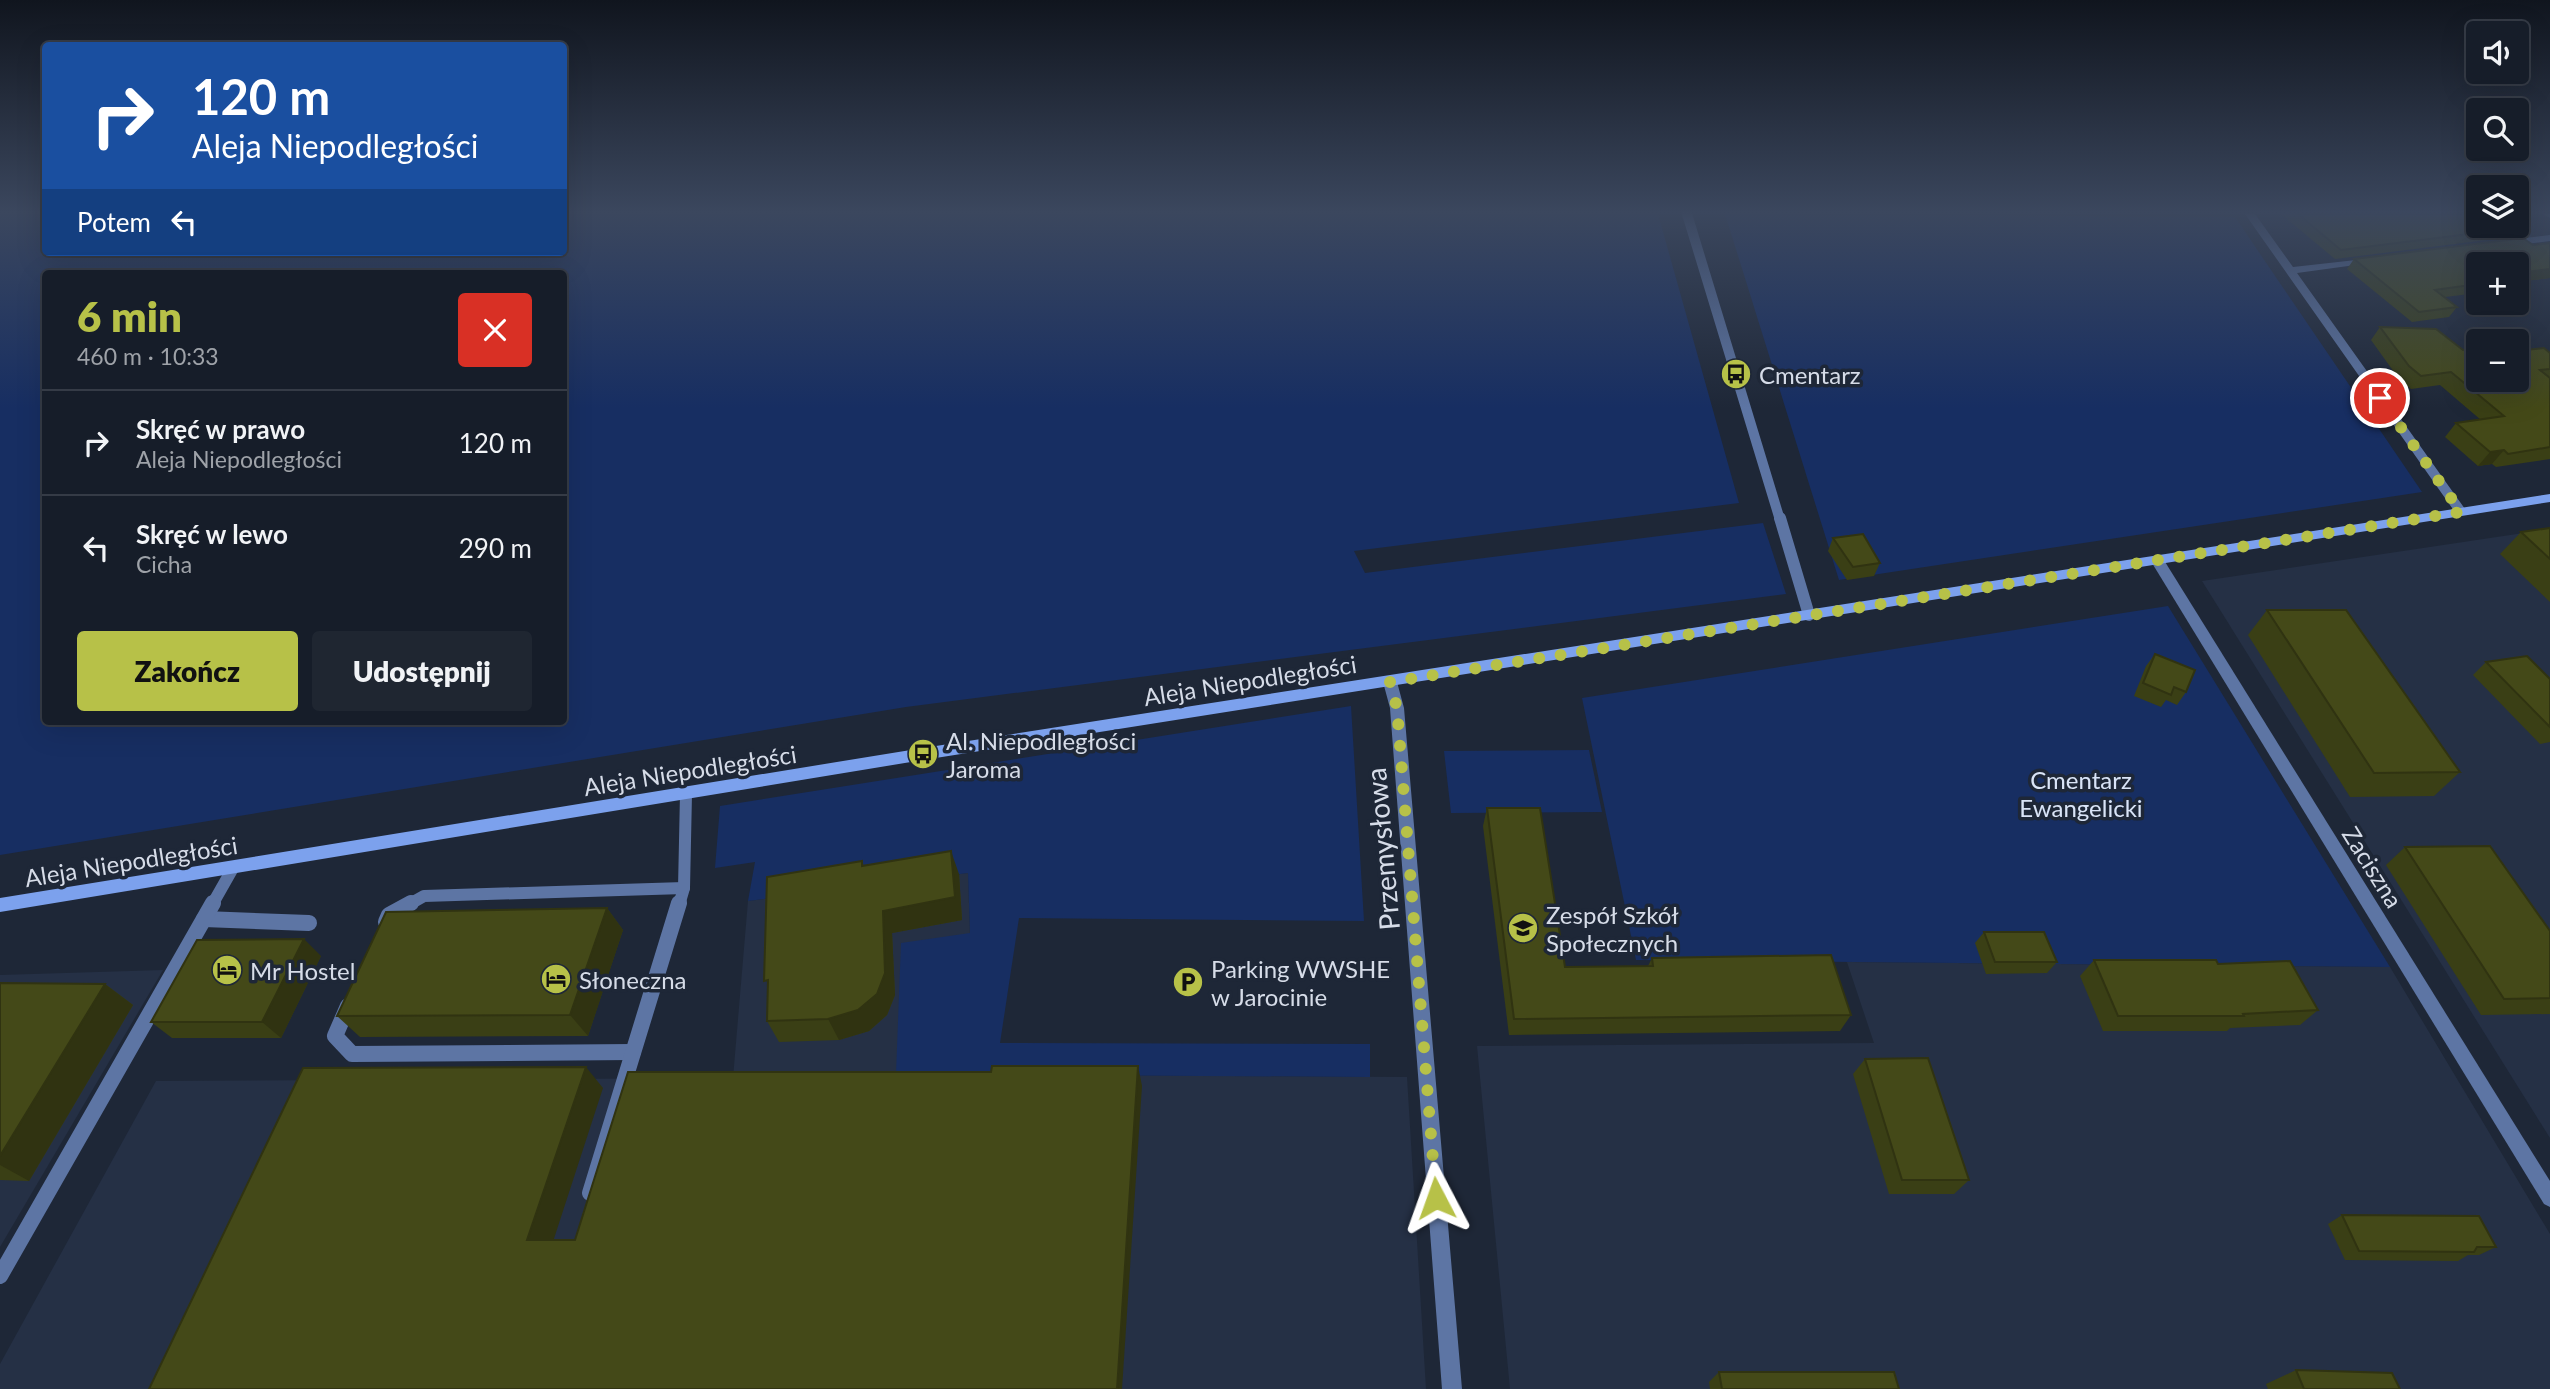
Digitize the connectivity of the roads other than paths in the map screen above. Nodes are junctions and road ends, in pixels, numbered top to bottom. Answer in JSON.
{"nodes":[{"id":1,"x":1707,"y":279,"type":"edge"},
{"id":2,"x":2298,"y":279,"type":"edge"},
{"id":3,"x":2550,"y":498,"type":"edge"},
{"id":4,"x":2461,"y":512,"type":"junction"},
{"id":5,"x":2157,"y":560,"type":"junction"},
{"id":6,"x":1809,"y":615,"type":"junction"},
{"id":7,"x":1390,"y":682,"type":"junction"},
{"id":8,"x":686,"y":794,"type":"junction"},
{"id":9,"x":233,"y":868,"type":"junction"},
{"id":10,"x":684,"y":888,"type":"junction"},
{"id":11,"x":0,"y":905,"type":"edge"},
{"id":12,"x":204,"y":919,"type":"junction"},
{"id":13,"x":309,"y":923,"type":"dead end"},
{"id":14,"x":379,"y":939,"type":"edge"},
{"id":15,"x":356,"y":988,"type":"edge"},
{"id":16,"x":633,"y":1052,"type":"junction"},
{"id":17,"x":2550,"y":1198,"type":"edge"},
{"id":18,"x":586,"y":1205,"type":"edge"},
{"id":19,"x":0,"y":1276,"type":"edge"},
{"id":20,"x":1452,"y":1389,"type":"edge"}],
"edges":[{"from":1,"to":6,"type":"lane"},
{"from":2,"to":4,"type":"street"},
{"from":3,"to":4,"type":"main road","name":"Aleja Niepodległości"},
{"from":4,"to":5,"type":"main road","name":"Aleja Niepodległości"},
{"from":5,"to":6,"type":"main road","name":"Aleja Niepodległości"},
{"from":5,"to":17,"type":"street","name":"Zaciszna"},
{"from":6,"to":7,"type":"main road","name":"Aleja Niepodległości"},
{"from":7,"to":8,"type":"main road","name":"Aleja Niepodległości"},
{"from":7,"to":20,"type":"street","name":"Przemysłowa"},
{"from":8,"to":9,"type":"main road","name":"Aleja Niepodległości"},
{"from":8,"to":10,"type":"lane"},
{"from":9,"to":11,"type":"main road","name":"Aleja Niepodległości"},
{"from":9,"to":12,"type":"lane"},
{"from":10,"to":14,"type":"lane"},
{"from":10,"to":16,"type":"lane"},
{"from":12,"to":13,"type":"lane"},
{"from":12,"to":19,"type":"lane"},
{"from":15,"to":16,"type":"lane"},
{"from":16,"to":18,"type":"lane"}]}
